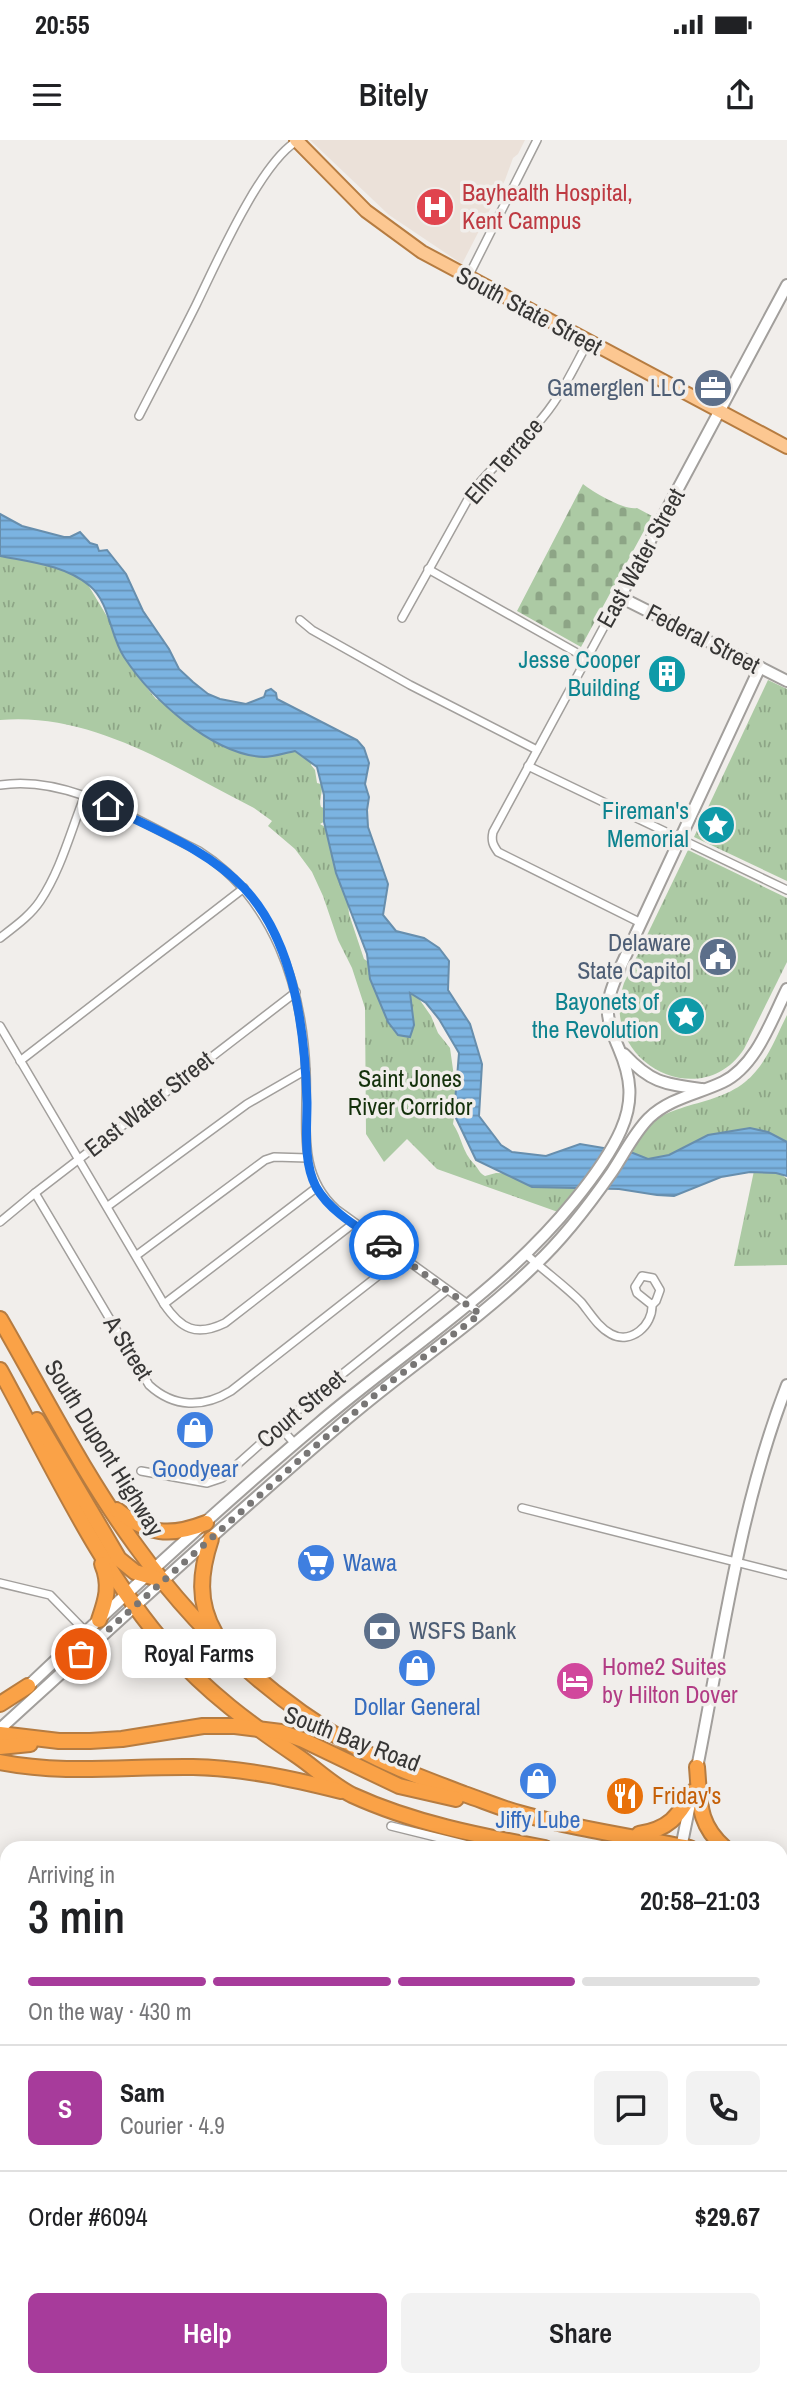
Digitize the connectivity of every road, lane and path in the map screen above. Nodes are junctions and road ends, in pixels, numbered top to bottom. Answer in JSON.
{"nodes":[{"id":1,"x":537,"y":140,"type":"edge"},
{"id":2,"x":297,"y":141,"type":"edge"},
{"id":3,"x":467,"y":278,"type":"junction"},
{"id":4,"x":787,"y":285,"type":"edge"},
{"id":5,"x":588,"y":342,"type":"junction"},
{"id":6,"x":721,"y":412,"type":"junction"},
{"id":7,"x":139,"y":416,"type":"dead end"},
{"id":8,"x":787,"y":447,"type":"edge"},
{"id":9,"x":428,"y":569,"type":"junction"},
{"id":10,"x":620,"y":597,"type":"junction"},
{"id":11,"x":402,"y":618,"type":"dead end"},
{"id":12,"x":300,"y":620,"type":"dead end"},
{"id":13,"x":586,"y":658,"type":"junction"},
{"id":14,"x":760,"y":667,"type":"junction"},
{"id":15,"x":787,"y":681,"type":"edge"},
{"id":16,"x":537,"y":750,"type":"junction"},
{"id":17,"x":528,"y":766,"type":"junction"},
{"id":18,"x":0,"y":785,"type":"edge"},
{"id":19,"x":85,"y":795,"type":"junction"},
{"id":20,"x":680,"y":838,"type":"junction"},
{"id":21,"x":244,"y":888,"type":"junction"},
{"id":22,"x":787,"y":890,"type":"edge"},
{"id":23,"x":641,"y":923,"type":"junction"},
{"id":24,"x":0,"y":938,"type":"edge"},
{"id":25,"x":787,"y":989,"type":"edge"},
{"id":26,"x":296,"y":992,"type":"junction"},
{"id":27,"x":0,"y":1026,"type":"edge"},
{"id":28,"x":619,"y":1050,"type":"junction"},
{"id":29,"x":20,"y":1060,"type":"junction"},
{"id":30,"x":306,"y":1070,"type":"junction"},
{"id":31,"x":704,"y":1089,"type":"junction"},
{"id":32,"x":308,"y":1158,"type":"junction"},
{"id":33,"x":78,"y":1159,"type":"junction"},
{"id":34,"x":316,"y":1188,"type":"junction"},
{"id":35,"x":34,"y":1193,"type":"junction"},
{"id":36,"x":108,"y":1206,"type":"junction"},
{"id":37,"x":1,"y":1220,"type":"edge"},
{"id":38,"x":354,"y":1223,"type":"junction"},
{"id":39,"x":136,"y":1255,"type":"junction"},
{"id":40,"x":527,"y":1255,"type":"junction"},
{"id":41,"x":402,"y":1257,"type":"junction"},
{"id":42,"x":537,"y":1264,"type":"junction"},
{"id":43,"x":447,"y":1290,"type":"junction"},
{"id":44,"x":164,"y":1304,"type":"junction"},
{"id":45,"x":469,"y":1304,"type":"junction"},
{"id":46,"x":652,"y":1305,"type":"dead end"},
{"id":47,"x":480,"y":1314,"type":"junction"},
{"id":48,"x":0,"y":1319,"type":"edge"},
{"id":49,"x":0,"y":1369,"type":"edge"},
{"id":50,"x":787,"y":1385,"type":"edge"},
{"id":51,"x":279,"y":1426,"type":"junction"},
{"id":52,"x":295,"y":1444,"type":"junction"},
{"id":53,"x":141,"y":1471,"type":"dead end"},
{"id":54,"x":103,"y":1495,"type":"junction"},
{"id":55,"x":522,"y":1508,"type":"dead end"},
{"id":56,"x":83,"y":1522,"type":"junction"},
{"id":57,"x":206,"y":1523,"type":"junction"},
{"id":58,"x":211,"y":1539,"type":"junction"},
{"id":59,"x":737,"y":1564,"type":"junction"},
{"id":60,"x":154,"y":1575,"type":"junction"},
{"id":61,"x":787,"y":1575,"type":"edge"},
{"id":62,"x":0,"y":1583,"type":"edge"},
{"id":63,"x":131,"y":1600,"type":"junction"},
{"id":64,"x":99,"y":1620,"type":"junction"},
{"id":65,"x":86,"y":1632,"type":"junction"},
{"id":66,"x":230,"y":1654,"type":"junction"},
{"id":67,"x":28,"y":1686,"type":"junction"},
{"id":68,"x":0,"y":1704,"type":"edge"},
{"id":69,"x":0,"y":1712,"type":"edge"},
{"id":70,"x":0,"y":1729,"type":"edge"},
{"id":71,"x":257,"y":1729,"type":"junction"},
{"id":72,"x":0,"y":1734,"type":"edge"},
{"id":73,"x":59,"y":1741,"type":"junction"},
{"id":74,"x":0,"y":1747,"type":"edge"},
{"id":75,"x":0,"y":1762,"type":"edge"},
{"id":76,"x":697,"y":1767,"type":"junction"},
{"id":77,"x":692,"y":1792,"type":"junction"},
{"id":78,"x":349,"y":1794,"type":"junction"},
{"id":79,"x":519,"y":1813,"type":"junction"},
{"id":80,"x":391,"y":1826,"type":"dead end"},
{"id":81,"x":630,"y":1836,"type":"junction"},
{"id":82,"x":452,"y":1841,"type":"edge"},
{"id":83,"x":511,"y":1841,"type":"edge"},
{"id":84,"x":655,"y":1841,"type":"edge"},
{"id":85,"x":685,"y":1841,"type":"edge"},
{"id":86,"x":718,"y":1841,"type":"edge"}],
"edges":[{"from":1,"to":3,"type":"street"},
{"from":2,"to":3,"type":"main road","name":"South State Street"},
{"from":2,"to":7,"type":"street"},
{"from":3,"to":5,"type":"main road","name":"South State Street"},
{"from":4,"to":6,"type":"street","name":"East Water Street"},
{"from":5,"to":6,"type":"main road","name":"South State Street"},
{"from":5,"to":9,"type":"street","name":"Elm Terrace"},
{"from":6,"to":8,"type":"main road","name":"South State Street"},
{"from":6,"to":10,"type":"street","name":"East Water Street"},
{"from":9,"to":11,"type":"street","name":"Elm Terrace"},
{"from":9,"to":13,"type":"street"},
{"from":10,"to":13,"type":"street","name":"East Water Street"},
{"from":10,"to":14,"type":"street","name":"Federal Street"},
{"from":12,"to":16,"type":"street"},
{"from":13,"to":16,"type":"street","name":"East Water Street"},
{"from":14,"to":15,"type":"street","name":"Federal Street"},
{"from":14,"to":20,"type":"street"},
{"from":16,"to":17,"type":"street","name":"East Water Street"},
{"from":17,"to":20,"type":"street"},
{"from":17,"to":23,"type":"street","name":"East Water Street"},
{"from":18,"to":19,"type":"street"},
{"from":19,"to":21,"type":"street"},
{"from":19,"to":24,"type":"street"},
{"from":20,"to":22,"type":"street"},
{"from":20,"to":23,"type":"street"},
{"from":21,"to":26,"type":"street"},
{"from":21,"to":29,"type":"street"},
{"from":23,"to":28,"type":"street"},
{"from":25,"to":31,"type":"street"},
{"from":26,"to":30,"type":"street"},
{"from":26,"to":33,"type":"street","name":"East Water Street"},
{"from":27,"to":29,"type":"street"},
{"from":28,"to":31,"type":"street"},
{"from":28,"to":40,"type":"street"},
{"from":29,"to":33,"type":"street"},
{"from":30,"to":32,"type":"street"},
{"from":30,"to":36,"type":"street"},
{"from":31,"to":42,"type":"street"},
{"from":32,"to":34,"type":"street"},
{"from":32,"to":39,"type":"street"},
{"from":33,"to":35,"type":"street","name":"East Water Street"},
{"from":33,"to":36,"type":"street"},
{"from":34,"to":38,"type":"street"},
{"from":34,"to":44,"type":"street"},
{"from":35,"to":37,"type":"street","name":"East Water Street"},
{"from":35,"to":41,"type":"street","name":"A Street"},
{"from":36,"to":39,"type":"street"},
{"from":38,"to":41,"type":"street"},
{"from":38,"to":44,"type":"street"},
{"from":39,"to":44,"type":"street"},
{"from":40,"to":42,"type":"street"},
{"from":40,"to":45,"type":"street"},
{"from":41,"to":43,"type":"street"},
{"from":42,"to":46,"type":"street"},
{"from":42,"to":47,"type":"street"},
{"from":43,"to":45,"type":"street"},
{"from":43,"to":51,"type":"street","name":"Court Street"},
{"from":45,"to":47,"type":"street"},
{"from":45,"to":52,"type":"street"},
{"from":47,"to":58,"type":"street"},
{"from":48,"to":54,"type":"highway","name":"South Dupont Highway"},
{"from":49,"to":56,"type":"highway","name":"South Dupont Highway"},
{"from":49,"to":60,"type":"highway"},
{"from":50,"to":59,"type":"street"},
{"from":51,"to":52,"type":"street"},
{"from":51,"to":53,"type":"street","name":"Court Street"},
{"from":52,"to":57,"type":"street"},
{"from":54,"to":57,"type":"highway"},
{"from":54,"to":60,"type":"highway","name":"South Dupont Highway"},
{"from":55,"to":59,"type":"street"},
{"from":56,"to":63,"type":"highway","name":"South Dupont Highway"},
{"from":56,"to":64,"type":"highway"},
{"from":57,"to":60,"type":"street"},
{"from":58,"to":60,"type":"street"},
{"from":58,"to":66,"type":"highway"},
{"from":59,"to":61,"type":"street"},
{"from":59,"to":76,"type":"street"},
{"from":60,"to":63,"type":"street"},
{"from":60,"to":63,"type":"street"},
{"from":60,"to":66,"type":"highway","name":"South Dupont Highway"},
{"from":62,"to":65,"type":"street"},
{"from":63,"to":64,"type":"street"},
{"from":63,"to":70,"type":"street"},
{"from":63,"to":71,"type":"highway","name":"South Dupont Highway"},
{"from":64,"to":65,"type":"street"},
{"from":65,"to":67,"type":"street"},
{"from":66,"to":79,"type":"highway","name":"South Dupont Highway"},
{"from":67,"to":68,"type":"highway"},
{"from":67,"to":69,"type":"street"},
{"from":71,"to":73,"type":"highway","name":"South Bay Road"},
{"from":71,"to":78,"type":"highway","name":"South Dupont Highway"},
{"from":71,"to":79,"type":"highway","name":"South Bay Road"},
{"from":72,"to":73,"type":"highway","name":"South Bay Road"},
{"from":73,"to":74,"type":"highway"},
{"from":75,"to":78,"type":"highway"},
{"from":76,"to":77,"type":"street"},
{"from":76,"to":86,"type":"highway"},
{"from":77,"to":81,"type":"highway"},
{"from":77,"to":85,"type":"street"},
{"from":78,"to":83,"type":"highway","name":"South Dupont Highway"},
{"from":79,"to":81,"type":"highway","name":"South Dupont Highway"},
{"from":80,"to":82,"type":"street"},
{"from":81,"to":84,"type":"highway","name":"South Dupont Highway"}]}
